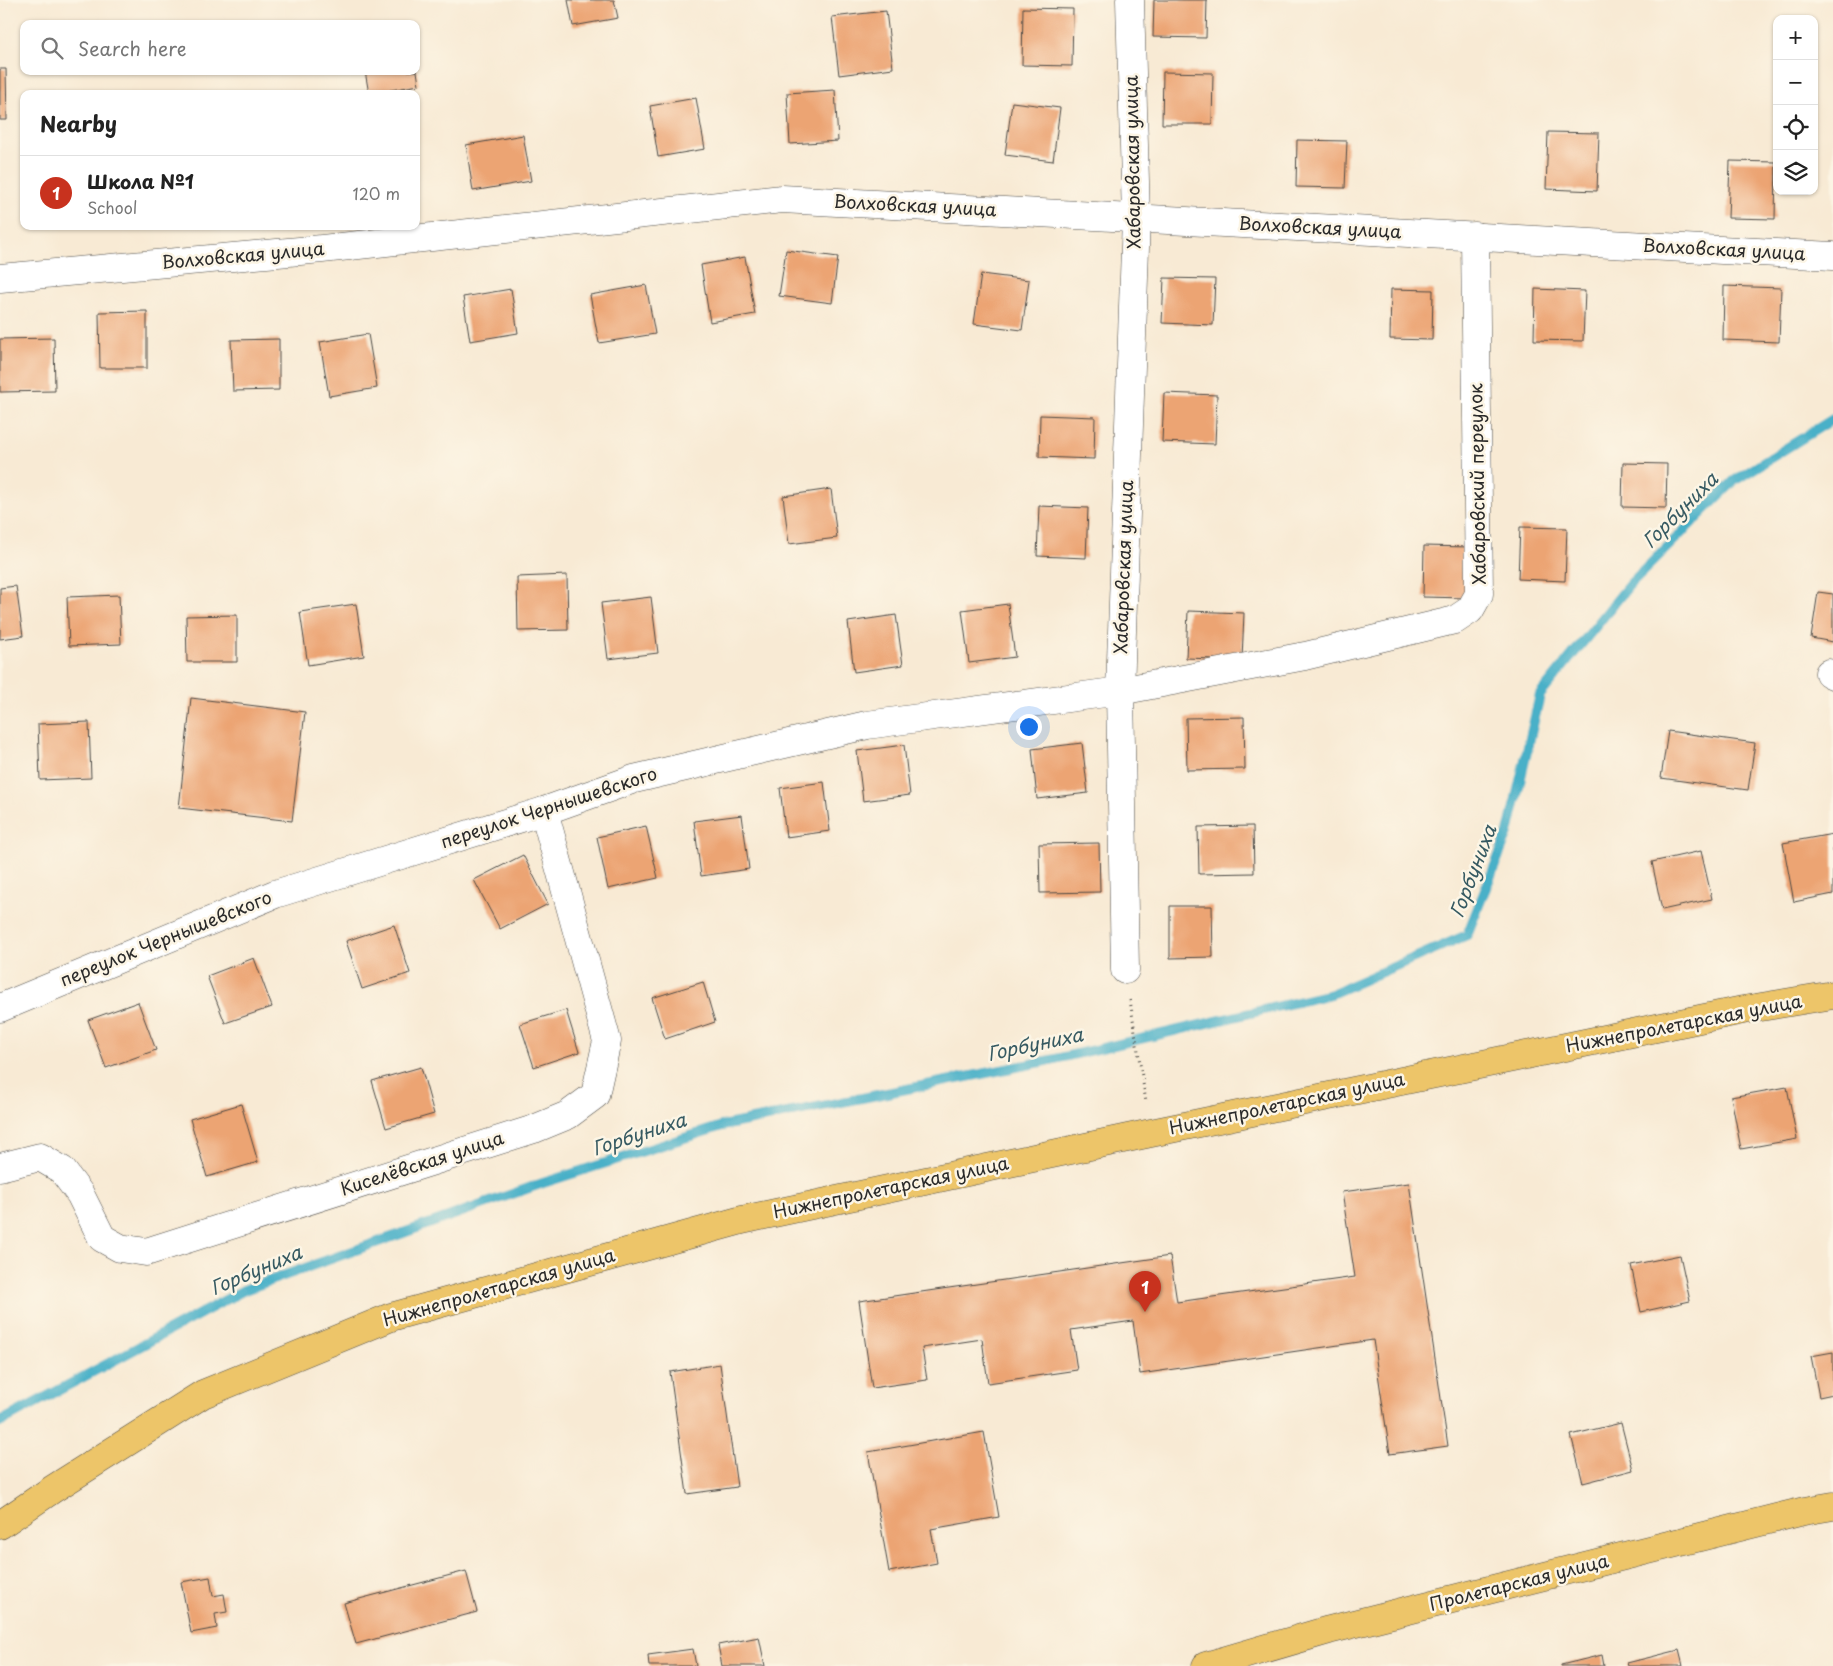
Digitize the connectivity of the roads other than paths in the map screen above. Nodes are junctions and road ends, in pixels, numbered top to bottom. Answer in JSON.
{"nodes":[{"id":1,"x":1130,"y":0,"type":"edge"},
{"id":2,"x":1136,"y":218,"type":"junction"},
{"id":3,"x":1475,"y":236,"type":"junction"},
{"id":4,"x":1833,"y":256,"type":"edge"},
{"id":5,"x":0,"y":278,"type":"edge"},
{"id":6,"x":1120,"y":691,"type":"junction"},
{"id":7,"x":544,"y":811,"type":"junction"},
{"id":8,"x":1125,"y":970,"type":"road end"},
{"id":9,"x":1833,"y":995,"type":"edge"},
{"id":10,"x":0,"y":1008,"type":"edge"},
{"id":11,"x":0,"y":1167,"type":"edge"},
{"id":12,"x":1833,"y":1506,"type":"edge"},
{"id":13,"x":0,"y":1525,"type":"edge"},
{"id":14,"x":1206,"y":1666,"type":"edge"}],
"edges":[{"from":1,"to":2,"type":"street","name":"Хабаровская улица"},
{"from":2,"to":3,"type":"street","name":"Волховская улица"},
{"from":2,"to":5,"type":"street","name":"Волховская улица"},
{"from":2,"to":6,"type":"street","name":"Хабаровская улица"},
{"from":3,"to":4,"type":"street","name":"Волховская улица"},
{"from":3,"to":6,"type":"street","name":"Хабаровский переулок"},
{"from":6,"to":7,"type":"street","name":"переулок Чернышевского"},
{"from":6,"to":8,"type":"street","name":"Хабаровская улица"},
{"from":7,"to":10,"type":"street","name":"переулок Чернышевского"},
{"from":7,"to":11,"type":"street","name":"Киселёвская улица"},
{"from":9,"to":13,"type":"main road","name":"Нижнепролетарская улица"},
{"from":12,"to":14,"type":"main road","name":"Пролетарская улица"}]}
